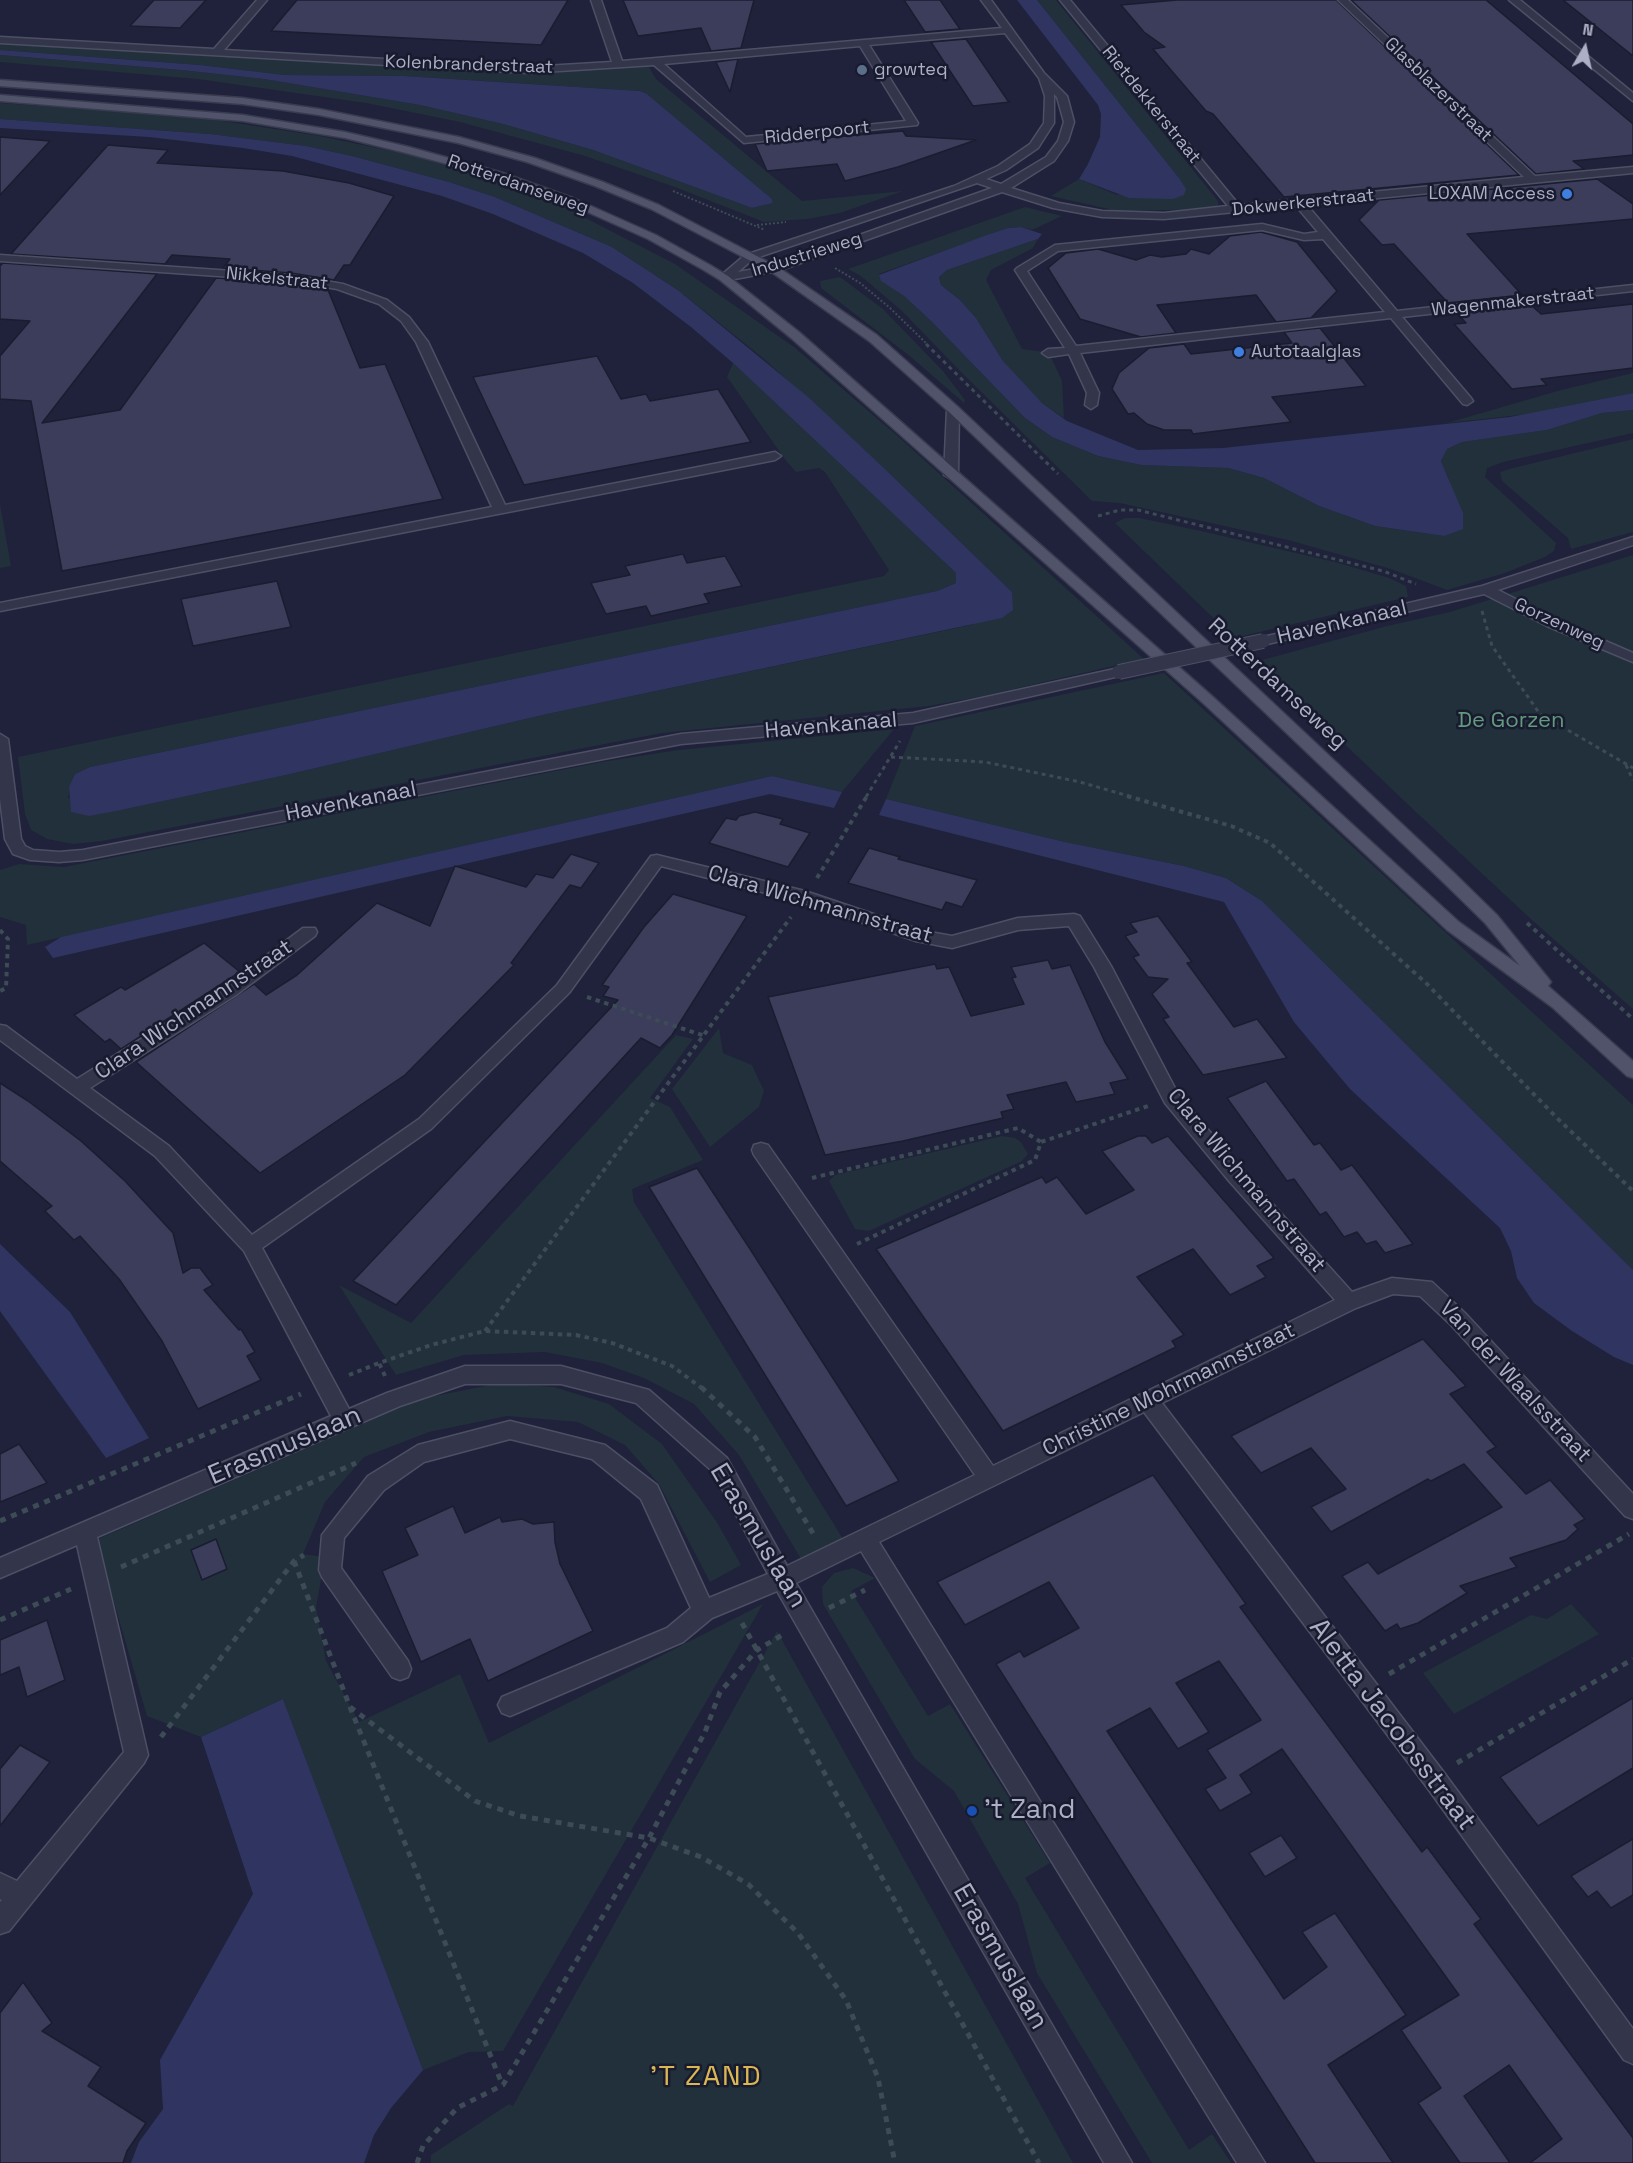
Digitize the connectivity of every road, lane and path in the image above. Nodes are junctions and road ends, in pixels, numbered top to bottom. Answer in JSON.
{"nodes":[{"id":1,"x":262,"y":0,"type":"edge"},
{"id":2,"x":596,"y":0,"type":"edge"},
{"id":3,"x":986,"y":0,"type":"edge"},
{"id":4,"x":1065,"y":0,"type":"edge"},
{"id":5,"x":1343,"y":0,"type":"edge"},
{"id":6,"x":1514,"y":0,"type":"edge"},
{"id":7,"x":1008,"y":30,"type":"junction"},
{"id":8,"x":0,"y":40,"type":"edge"},
{"id":9,"x":862,"y":44,"type":"junction"},
{"id":10,"x":217,"y":51,"type":"junction"},
{"id":11,"x":656,"y":62,"type":"junction"},
{"id":12,"x":618,"y":65,"type":"junction"},
{"id":13,"x":1041,"y":75,"type":"junction"},
{"id":14,"x":0,"y":83,"type":"edge"},
{"id":15,"x":0,"y":98,"type":"edge"},
{"id":16,"x":1633,"y":98,"type":"edge"},
{"id":17,"x":1632,"y":171,"type":"edge"},
{"id":18,"x":976,"y":180,"type":"junction"},
{"id":19,"x":1533,"y":180,"type":"junction"},
{"id":20,"x":1000,"y":189,"type":"junction"},
{"id":21,"x":1300,"y":204,"type":"junction"},
{"id":22,"x":1238,"y":210,"type":"junction"},
{"id":23,"x":1326,"y":235,"type":"junction"},
{"id":24,"x":749,"y":257,"type":"junction"},
{"id":25,"x":0,"y":258,"type":"edge"},
{"id":26,"x":774,"y":269,"type":"junction"},
{"id":27,"x":724,"y":278,"type":"junction"},
{"id":28,"x":1633,"y":288,"type":"edge"},
{"id":29,"x":1393,"y":315,"type":"junction"},
{"id":30,"x":1073,"y":351,"type":"junction"},
{"id":31,"x":1048,"y":353,"type":"dead end"},
{"id":32,"x":1467,"y":401,"type":"dead end"},
{"id":33,"x":1091,"y":405,"type":"dead end"},
{"id":34,"x":953,"y":409,"type":"junction"},
{"id":35,"x":775,"y":456,"type":"dead end"},
{"id":36,"x":951,"y":475,"type":"junction"},
{"id":37,"x":500,"y":509,"type":"junction"},
{"id":38,"x":1098,"y":516,"type":"dead end"},
{"id":39,"x":1633,"y":541,"type":"edge"},
{"id":40,"x":1481,"y":590,"type":"junction"},
{"id":41,"x":1442,"y":600,"type":"junction"},
{"id":42,"x":0,"y":607,"type":"edge"},
{"id":43,"x":1633,"y":658,"type":"edge"},
{"id":44,"x":0,"y":739,"type":"edge"},
{"id":45,"x":1626,"y":764,"type":"junction"},
{"id":46,"x":1633,"y":768,"type":"edge"},
{"id":47,"x":1633,"y":780,"type":"edge"},
{"id":48,"x":805,"y":897,"type":"junction"},
{"id":49,"x":0,"y":930,"type":"edge"},
{"id":50,"x":309,"y":932,"type":"dead end"},
{"id":51,"x":563,"y":989,"type":"junction"},
{"id":52,"x":0,"y":991,"type":"edge"},
{"id":53,"x":1558,"y":1003,"type":"junction"},
{"id":54,"x":0,"y":1031,"type":"edge"},
{"id":55,"x":705,"y":1036,"type":"junction"},
{"id":56,"x":1633,"y":1071,"type":"edge"},
{"id":57,"x":78,"y":1087,"type":"junction"},
{"id":58,"x":1172,"y":1098,"type":"junction"},
{"id":59,"x":1041,"y":1142,"type":"junction"},
{"id":60,"x":761,"y":1150,"type":"dead end"},
{"id":61,"x":785,"y":1185,"type":"junction"},
{"id":62,"x":1633,"y":1191,"type":"edge"},
{"id":63,"x":251,"y":1246,"type":"junction"},
{"id":64,"x":834,"y":1255,"type":"junction"},
{"id":65,"x":1349,"y":1302,"type":"junction"},
{"id":66,"x":484,"y":1331,"type":"dead end"},
{"id":67,"x":379,"y":1363,"type":"dead end"},
{"id":68,"x":326,"y":1384,"type":"junction"},
{"id":69,"x":1148,"y":1401,"type":"junction"},
{"id":70,"x":344,"y":1420,"type":"junction"},
{"id":71,"x":989,"y":1478,"type":"junction"},
{"id":72,"x":1633,"y":1509,"type":"edge"},
{"id":73,"x":0,"y":1521,"type":"edge"},
{"id":74,"x":85,"y":1532,"type":"junction"},
{"id":75,"x":1633,"y":1532,"type":"edge"},
{"id":76,"x":333,"y":1535,"type":"junction"},
{"id":77,"x":865,"y":1539,"type":"junction"},
{"id":78,"x":294,"y":1561,"type":"junction"},
{"id":79,"x":0,"y":1568,"type":"edge"},
{"id":80,"x":889,"y":1577,"type":"junction"},
{"id":81,"x":95,"y":1578,"type":"junction"},
{"id":82,"x":782,"y":1579,"type":"junction"},
{"id":83,"x":704,"y":1611,"type":"junction"},
{"id":84,"x":0,"y":1620,"type":"edge"},
{"id":85,"x":807,"y":1620,"type":"junction"},
{"id":86,"x":1633,"y":1659,"type":"edge"},
{"id":87,"x":400,"y":1669,"type":"dead end"},
{"id":88,"x":1365,"y":1688,"type":"junction"},
{"id":89,"x":510,"y":1706,"type":"dead end"},
{"id":90,"x":350,"y":1707,"type":"junction"},
{"id":91,"x":136,"y":1755,"type":"junction"},
{"id":92,"x":1434,"y":1778,"type":"junction"},
{"id":93,"x":649,"y":1838,"type":"junction"},
{"id":94,"x":10,"y":1891,"type":"edge"},
{"id":95,"x":0,"y":1923,"type":"edge"},
{"id":96,"x":1633,"y":2051,"type":"edge"},
{"id":97,"x":503,"y":2085,"type":"junction"},
{"id":98,"x":417,"y":2163,"type":"edge"},
{"id":99,"x":895,"y":2163,"type":"edge"},
{"id":100,"x":1119,"y":2163,"type":"edge"},
{"id":101,"x":1252,"y":2163,"type":"edge"}],
"edges":[{"from":1,"to":10,"type":"street"},
{"from":2,"to":12,"type":"street"},
{"from":3,"to":7,"type":"street","name":"Industrieweg"},
{"from":4,"to":22,"type":"street","name":"Rietdekkerstraat"},
{"from":5,"to":19,"type":"street","name":"Glasblazerstraat"},
{"from":6,"to":16,"type":"street"},
{"from":7,"to":9,"type":"street","name":"Kolenbranderstraat"},
{"from":7,"to":13,"type":"street","name":"Industrieweg"},
{"from":8,"to":10,"type":"street","name":"Kolenbranderstraat"},
{"from":9,"to":11,"type":"street","name":"Kolenbranderstraat"},
{"from":9,"to":11,"type":"street","name":"Ridderpoort"},
{"from":10,"to":12,"type":"street","name":"Kolenbranderstraat"},
{"from":11,"to":12,"type":"street","name":"Kolenbranderstraat"},
{"from":13,"to":18,"type":"street","name":"Industrieweg"},
{"from":13,"to":20,"type":"street","name":"Industrieweg"},
{"from":14,"to":24,"type":"main road","name":"Rotterdamseweg"},
{"from":15,"to":27,"type":"main road","name":"Rotterdamseweg"},
{"from":17,"to":19,"type":"street","name":"Dokwerkerstraat"},
{"from":18,"to":20,"type":"street","name":"Dokwerkerstraat"},
{"from":18,"to":24,"type":"street","name":"Industrieweg"},
{"from":19,"to":21,"type":"street","name":"Dokwerkerstraat"},
{"from":20,"to":22,"type":"street","name":"Dokwerkerstraat"},
{"from":20,"to":26,"type":"street","name":"Industrieweg"},
{"from":21,"to":22,"type":"street","name":"Dokwerkerstraat"},
{"from":21,"to":23,"type":"street"},
{"from":23,"to":29,"type":"street"},
{"from":23,"to":30,"type":"street"},
{"from":24,"to":26,"type":"main road","name":"Rotterdamseweg"},
{"from":24,"to":27,"type":"street","name":"Industrieweg"},
{"from":25,"to":37,"type":"street","name":"Nikkelstraat"},
{"from":26,"to":27,"type":"street","name":"Industrieweg"},
{"from":26,"to":34,"type":"main road","name":"Rotterdamseweg"},
{"from":27,"to":36,"type":"main road","name":"Rotterdamseweg"},
{"from":28,"to":29,"type":"street","name":"Wagenmakerstraat"},
{"from":29,"to":30,"type":"street","name":"Wagenmakerstraat"},
{"from":29,"to":32,"type":"street"},
{"from":30,"to":31,"type":"street","name":"Wagenmakerstraat"},
{"from":30,"to":33,"type":"street"},
{"from":34,"to":36,"type":"street"},
{"from":34,"to":53,"type":"main road","name":"Rotterdamseweg"},
{"from":35,"to":37,"type":"street"},
{"from":36,"to":53,"type":"main road","name":"Rotterdamseweg"},
{"from":37,"to":42,"type":"street"},
{"from":38,"to":41,"type":"path"},
{"from":39,"to":40,"type":"street","name":"Havenkanaal"},
{"from":40,"to":41,"type":"street","name":"Havenkanaal"},
{"from":40,"to":43,"type":"street","name":"Gorzenweg"},
{"from":40,"to":45,"type":"path"},
{"from":41,"to":44,"type":"street","name":"Havenkanaal","bridge":true},
{"from":45,"to":46,"type":"path"},
{"from":45,"to":47,"type":"path"},
{"from":48,"to":51,"type":"street","name":"Clara Wichmannstraat"},
{"from":48,"to":55,"type":"path"},
{"from":48,"to":58,"type":"street","name":"Clara Wichmannstraat"},
{"from":48,"to":62,"type":"path"},
{"from":49,"to":52,"type":"path"},
{"from":50,"to":57,"type":"street","name":"Clara Wichmannstraat"},
{"from":51,"to":55,"type":"path"},
{"from":51,"to":63,"type":"street","name":"Clara Wichmannstraat"},
{"from":53,"to":56,"type":"main road","name":"Rotterdamseweg"},
{"from":54,"to":57,"type":"street","name":"Clara Wichmannstraat"},
{"from":55,"to":66,"type":"path"},
{"from":57,"to":63,"type":"street","name":"Clara Wichmannstraat"},
{"from":58,"to":59,"type":"path"},
{"from":58,"to":65,"type":"street","name":"Clara Wichmannstraat"},
{"from":59,"to":61,"type":"path"},
{"from":59,"to":64,"type":"path"},
{"from":60,"to":61,"type":"street"},
{"from":61,"to":64,"type":"street"},
{"from":63,"to":68,"type":"street","name":"Clara Wichmannstraat"},
{"from":64,"to":71,"type":"street"},
{"from":65,"to":69,"type":"street","name":"Christine Mohrmannstraat"},
{"from":65,"to":72,"type":"street","name":"Van der Waalsstraat"},
{"from":67,"to":68,"type":"path"},
{"from":68,"to":70,"type":"street","name":"Clara Wichmannstraat"},
{"from":68,"to":73,"type":"path"},
{"from":69,"to":71,"type":"street","name":"Christine Mohrmannstraat"},
{"from":69,"to":88,"type":"street","name":"Aletta Jacobsstraat"},
{"from":70,"to":74,"type":"street","name":"Erasmuslaan"},
{"from":70,"to":82,"type":"street","name":"Erasmuslaan"},
{"from":71,"to":77,"type":"street","name":"Christine Mohrmannstraat"},
{"from":74,"to":79,"type":"street","name":"Erasmuslaan"},
{"from":74,"to":81,"type":"street"},
{"from":75,"to":88,"type":"path"},
{"from":76,"to":78,"type":"path"},
{"from":76,"to":83,"type":"street"},
{"from":76,"to":87,"type":"street"},
{"from":77,"to":80,"type":"street"},
{"from":77,"to":82,"type":"street","name":"Christine Mohrmannstraat"},
{"from":78,"to":90,"type":"path"},
{"from":78,"to":91,"type":"path"},
{"from":80,"to":85,"type":"path"},
{"from":80,"to":101,"type":"street"},
{"from":81,"to":84,"type":"path"},
{"from":81,"to":91,"type":"street"},
{"from":82,"to":83,"type":"street","name":"Christine Mohrmannstraat"},
{"from":82,"to":85,"type":"street","name":"Erasmuslaan"},
{"from":83,"to":89,"type":"street","name":"Christine Mohrmannstraat"},
{"from":85,"to":93,"type":"path"},
{"from":85,"to":100,"type":"street","name":"Erasmuslaan"},
{"from":86,"to":92,"type":"path"},
{"from":88,"to":92,"type":"street","name":"Aletta Jacobsstraat"},
{"from":90,"to":93,"type":"path"},
{"from":90,"to":97,"type":"path"},
{"from":91,"to":94,"type":"street"},
{"from":92,"to":96,"type":"street","name":"Aletta Jacobsstraat"},
{"from":93,"to":97,"type":"path"},
{"from":93,"to":99,"type":"path"},
{"from":94,"to":95,"type":"street"},
{"from":97,"to":98,"type":"path"}]}
